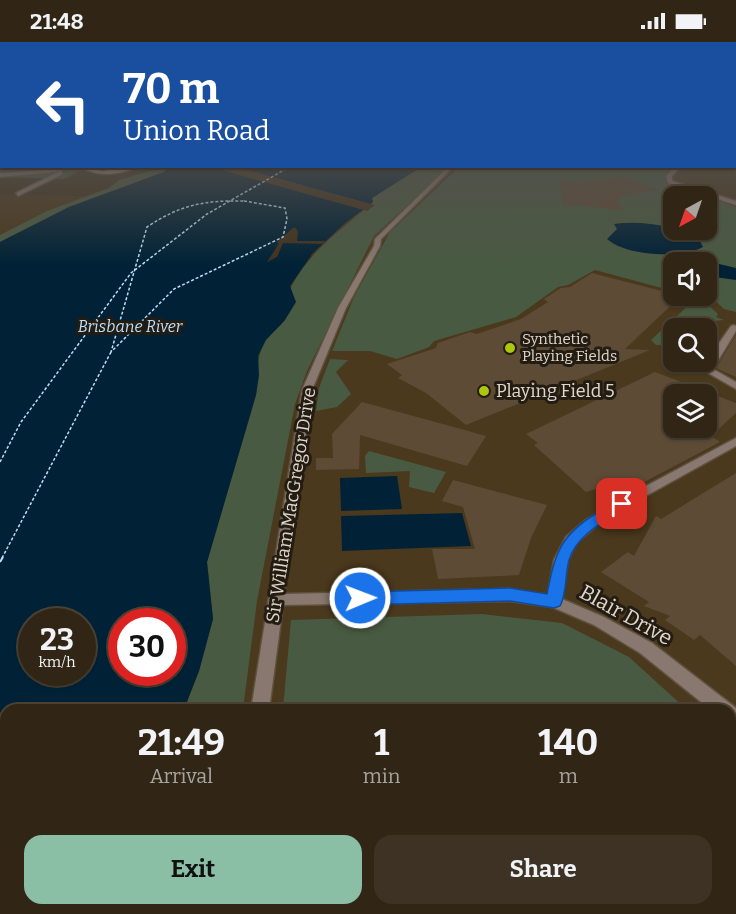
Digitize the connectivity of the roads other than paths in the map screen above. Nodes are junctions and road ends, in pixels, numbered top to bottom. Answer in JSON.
{"nodes":[{"id":1,"x":42,"y":183,"type":"edge"},
{"id":2,"x":435,"y":183,"type":"edge"},
{"id":3,"x":672,"y":183,"type":"edge"},
{"id":4,"x":18,"y":194,"type":"dead end"},
{"id":5,"x":736,"y":203,"type":"edge"},
{"id":6,"x":734,"y":328,"type":"dead end"},
{"id":7,"x":736,"y":386,"type":"edge"},
{"id":8,"x":736,"y":441,"type":"edge"},
{"id":9,"x":275,"y":600,"type":"junction"},
{"id":10,"x":554,"y":602,"type":"junction"},
{"id":11,"x":261,"y":704,"type":"edge"},
{"id":12,"x":717,"y":704,"type":"edge"}],
"edges":[{"from":1,"to":4,"type":"street"},
{"from":2,"to":9,"type":"street","name":"Sir William MacGregor Drive"},
{"from":3,"to":5,"type":"street"},
{"from":6,"to":7,"type":"street"},
{"from":8,"to":10,"type":"street"},
{"from":9,"to":10,"type":"street","name":"Blair Drive"},
{"from":9,"to":11,"type":"street","name":"Sir William MacGregor Drive"},
{"from":10,"to":12,"type":"street","name":"Blair Drive"}]}
